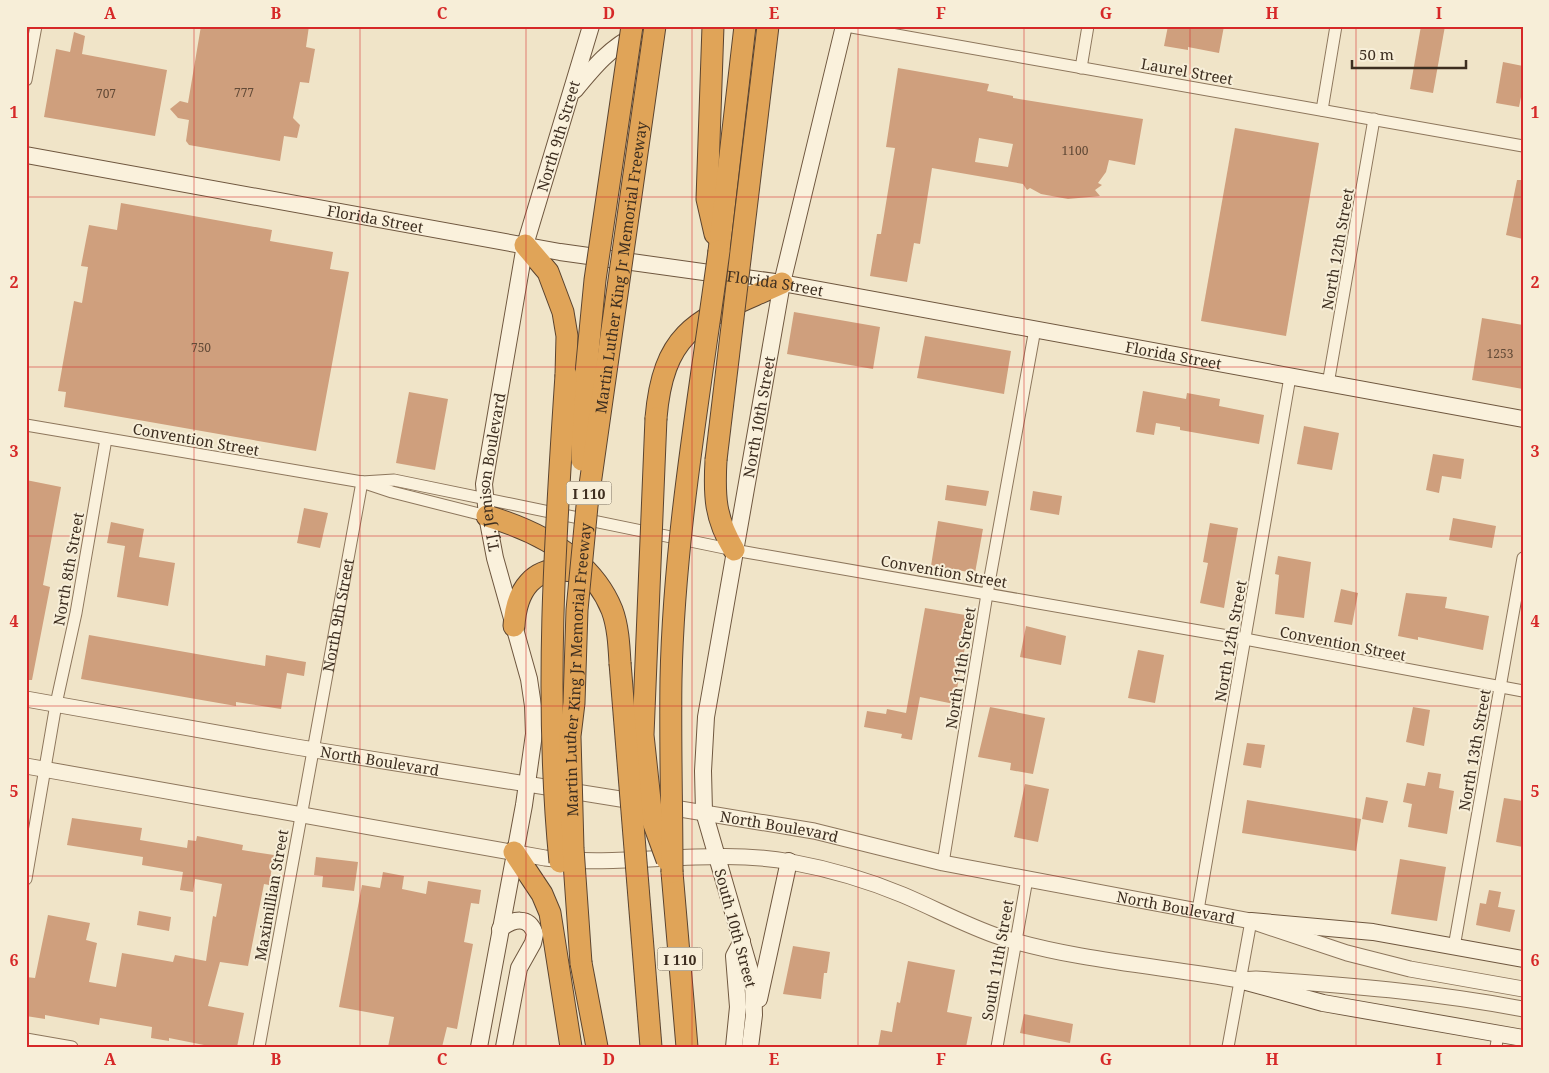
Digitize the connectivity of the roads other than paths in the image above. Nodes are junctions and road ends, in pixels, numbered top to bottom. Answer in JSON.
{"nodes":[{"id":1,"x":36,"y":26,"type":"edge"},
{"id":2,"x":591,"y":26,"type":"edge"},
{"id":3,"x":632,"y":26,"type":"edge"},
{"id":4,"x":655,"y":26,"type":"edge"},
{"id":5,"x":713,"y":26,"type":"edge"},
{"id":6,"x":745,"y":26,"type":"edge"},
{"id":7,"x":768,"y":26,"type":"edge"},
{"id":8,"x":845,"y":26,"type":"edge"},
{"id":9,"x":1088,"y":26,"type":"edge"},
{"id":10,"x":1336,"y":26,"type":"edge"},
{"id":11,"x":1081,"y":68,"type":"junction"},
{"id":12,"x":26,"y":80,"type":"edge"},
{"id":13,"x":570,"y":96,"type":"junction"},
{"id":14,"x":1322,"y":110,"type":"junction"},
{"id":15,"x":1374,"y":119,"type":"junction"},
{"id":16,"x":1523,"y":146,"type":"edge"},
{"id":17,"x":26,"y":155,"type":"edge"},
{"id":18,"x":525,"y":245,"type":"junction"},
{"id":19,"x":719,"y":251,"type":"junction"},
{"id":20,"x":782,"y":283,"type":"junction"},
{"id":21,"x":1035,"y":330,"type":"junction"},
{"id":22,"x":1290,"y":377,"type":"junction"},
{"id":23,"x":1328,"y":384,"type":"junction"},
{"id":24,"x":1523,"y":419,"type":"edge"},
{"id":25,"x":26,"y":425,"type":"edge"},
{"id":26,"x":106,"y":439,"type":"junction"},
{"id":27,"x":362,"y":482,"type":"junction"},
{"id":28,"x":485,"y":507,"type":"junction"},
{"id":29,"x":583,"y":539,"type":"junction"},
{"id":30,"x":734,"y":550,"type":"junction"},
{"id":31,"x":1523,"y":558,"type":"edge"},
{"id":32,"x":593,"y":579,"type":"junction"},
{"id":33,"x":987,"y":594,"type":"junction"},
{"id":34,"x":514,"y":626,"type":"junction"},
{"id":35,"x":1245,"y":639,"type":"junction"},
{"id":36,"x":1500,"y":688,"type":"junction"},
{"id":37,"x":1523,"y":692,"type":"edge"},
{"id":38,"x":26,"y":699,"type":"edge"},
{"id":39,"x":56,"y":704,"type":"junction"},
{"id":40,"x":312,"y":749,"type":"junction"},
{"id":41,"x":26,"y":766,"type":"edge"},
{"id":42,"x":45,"y":769,"type":"junction"},
{"id":43,"x":527,"y":785,"type":"junction"},
{"id":44,"x":704,"y":812,"type":"junction"},
{"id":45,"x":301,"y":815,"type":"junction"},
{"id":46,"x":514,"y":852,"type":"junction"},
{"id":47,"x":716,"y":856,"type":"junction"},
{"id":48,"x":789,"y":862,"type":"junction"},
{"id":49,"x":943,"y":864,"type":"junction"},
{"id":50,"x":672,"y":872,"type":"junction"},
{"id":51,"x":26,"y":879,"type":"edge"},
{"id":52,"x":1026,"y":879,"type":"junction"},
{"id":53,"x":1198,"y":910,"type":"junction"},
{"id":54,"x":1251,"y":921,"type":"junction"},
{"id":55,"x":500,"y":929,"type":"junction"},
{"id":56,"x":742,"y":941,"type":"junction"},
{"id":57,"x":1016,"y":941,"type":"junction"},
{"id":58,"x":1454,"y":947,"type":"junction"},
{"id":59,"x":1523,"y":959,"type":"edge"},
{"id":60,"x":581,"y":963,"type":"junction"},
{"id":61,"x":1238,"y":980,"type":"junction"},
{"id":62,"x":1523,"y":989,"type":"edge"},
{"id":63,"x":1523,"y":1009,"type":"edge"},
{"id":64,"x":754,"y":1016,"type":"junction"},
{"id":65,"x":26,"y":1038,"type":"edge"},
{"id":66,"x":1523,"y":1038,"type":"edge"},
{"id":67,"x":1497,"y":1040,"type":"edge"},
{"id":68,"x":571,"y":1046,"type":"edge"},
{"id":69,"x":72,"y":1047,"type":"edge"},
{"id":70,"x":259,"y":1047,"type":"edge"},
{"id":71,"x":479,"y":1047,"type":"edge"},
{"id":72,"x":504,"y":1047,"type":"edge"},
{"id":73,"x":597,"y":1047,"type":"edge"},
{"id":74,"x":651,"y":1047,"type":"edge"},
{"id":75,"x":687,"y":1047,"type":"edge"},
{"id":76,"x":734,"y":1047,"type":"edge"},
{"id":77,"x":750,"y":1047,"type":"edge"},
{"id":78,"x":997,"y":1047,"type":"edge"},
{"id":79,"x":1228,"y":1047,"type":"edge"}],
"edges":[{"from":1,"to":12,"type":"street"},
{"from":2,"to":13,"type":"main road","name":"North 9th Street"},
{"from":3,"to":29,"type":"highway","bridge":true},
{"from":4,"to":13,"type":"main road"},
{"from":4,"to":29,"type":"highway","name":"Martin Luther King Jr Memorial Freeway","number":"I 110","bridge":true},
{"from":5,"to":19,"type":"highway"},
{"from":6,"to":19,"type":"highway","number":"I 110"},
{"from":7,"to":30,"type":"highway","bridge":true},
{"from":8,"to":11,"type":"street","name":"Laurel Street"},
{"from":8,"to":20,"type":"main road","name":"North 10th Street"},
{"from":9,"to":11,"type":"street"},
{"from":10,"to":14,"type":"street"},
{"from":11,"to":14,"type":"street","name":"Laurel Street"},
{"from":13,"to":18,"type":"main road","name":"North 9th Street"},
{"from":14,"to":15,"type":"street","name":"Laurel Street"},
{"from":15,"to":16,"type":"street","name":"Laurel Street"},
{"from":15,"to":23,"type":"street","name":"North 12th Street"},
{"from":17,"to":18,"type":"main road","name":"Florida Street"},
{"from":18,"to":20,"type":"main road","name":"Florida Street"},
{"from":18,"to":28,"type":"main road","name":"T.J. Jemison Boulevard"},
{"from":18,"to":60,"type":"highway","bridge":true},
{"from":19,"to":50,"type":"highway","number":"I 110","bridge":true},
{"from":20,"to":21,"type":"main road","name":"Florida Street"},
{"from":20,"to":30,"type":"main road","name":"North 10th Street"},
{"from":20,"to":50,"type":"highway","bridge":true},
{"from":21,"to":22,"type":"main road","name":"Florida Street"},
{"from":21,"to":33,"type":"street","name":"North 11th Street"},
{"from":22,"to":23,"type":"main road","name":"Florida Street"},
{"from":22,"to":35,"type":"street","name":"North 12th Street"},
{"from":23,"to":24,"type":"main road","name":"Florida Street"},
{"from":25,"to":26,"type":"street","name":"Convention Street"},
{"from":26,"to":27,"type":"street","name":"Convention Street"},
{"from":26,"to":39,"type":"street","name":"North 8th Street"},
{"from":27,"to":28,"type":"street","name":"Convention Street"},
{"from":27,"to":28,"type":"street","name":"Convention Street"},
{"from":27,"to":40,"type":"street","name":"North 9th Street"},
{"from":28,"to":30,"type":"street","name":"Convention Street"},
{"from":28,"to":32,"type":"highway"},
{"from":28,"to":34,"type":"main road","name":"T.J. Jemison Boulevard"},
{"from":29,"to":60,"type":"highway","name":"Martin Luther King Jr Memorial Freeway","number":"I 110","bridge":true},
{"from":30,"to":33,"type":"street","name":"Convention Street"},
{"from":30,"to":44,"type":"main road","name":"North 10th Street"},
{"from":31,"to":36,"type":"street","name":"North 13th Street"},
{"from":32,"to":34,"type":"highway"},
{"from":32,"to":74,"type":"highway","bridge":true},
{"from":33,"to":35,"type":"street","name":"Convention Street"},
{"from":33,"to":49,"type":"street","name":"North 11th Street"},
{"from":34,"to":43,"type":"main road","name":"T.J. Jemison Boulevard"},
{"from":35,"to":36,"type":"street","name":"Convention Street"},
{"from":35,"to":53,"type":"street","name":"North 12th Street"},
{"from":36,"to":37,"type":"street","name":"Convention Street"},
{"from":36,"to":58,"type":"street","name":"North 13th Street"},
{"from":38,"to":39,"type":"street","name":"North Boulevard"},
{"from":39,"to":40,"type":"street","name":"North Boulevard"},
{"from":39,"to":42,"type":"street","name":"North 8th Street"},
{"from":40,"to":43,"type":"street","name":"North Boulevard"},
{"from":40,"to":45,"type":"street","name":"Maximillian Street"},
{"from":41,"to":42,"type":"street"},
{"from":42,"to":45,"type":"street"},
{"from":42,"to":51,"type":"street","name":"North 8th Street"},
{"from":43,"to":44,"type":"street","name":"North Boulevard"},
{"from":43,"to":46,"type":"main road","name":"T.J. Jemison Boulevard"},
{"from":44,"to":47,"type":"main road","name":"South 10th Street"},
{"from":44,"to":49,"type":"street","name":"North Boulevard"},
{"from":45,"to":46,"type":"street"},
{"from":45,"to":70,"type":"street","name":"Maximillian Street"},
{"from":46,"to":47,"type":"street"},
{"from":46,"to":55,"type":"main road","name":"T.J. Jemison Boulevard"},
{"from":46,"to":68,"type":"highway"},
{"from":47,"to":48,"type":"street"},
{"from":47,"to":56,"type":"main road","name":"South 10th Street"},
{"from":48,"to":57,"type":"street"},
{"from":48,"to":64,"type":"main road"},
{"from":49,"to":52,"type":"street","name":"North Boulevard"},
{"from":50,"to":75,"type":"highway","number":"I 110"},
{"from":52,"to":53,"type":"street","name":"North Boulevard"},
{"from":52,"to":57,"type":"street","name":"South 11th Street"},
{"from":53,"to":54,"type":"street","name":"North Boulevard"},
{"from":54,"to":58,"type":"main road"},
{"from":54,"to":61,"type":"street"},
{"from":54,"to":62,"type":"street","name":"North Boulevard"},
{"from":55,"to":71,"type":"main road","name":"T.J. Jemison Boulevard"},
{"from":55,"to":72,"type":"main road"},
{"from":56,"to":64,"type":"main road","name":"South 10th Street"},
{"from":56,"to":76,"type":"main road"},
{"from":57,"to":61,"type":"street"},
{"from":57,"to":78,"type":"street","name":"South 11th Street"},
{"from":58,"to":59,"type":"main road"},
{"from":60,"to":73,"type":"highway","name":"Martin Luther King Jr Memorial Freeway","number":"I 110"},
{"from":61,"to":63,"type":"street"},
{"from":61,"to":67,"type":"main road"},
{"from":61,"to":79,"type":"street"},
{"from":64,"to":77,"type":"main road","name":"South 10th Street"},
{"from":65,"to":69,"type":"street"},
{"from":66,"to":67,"type":"main road"}]}
